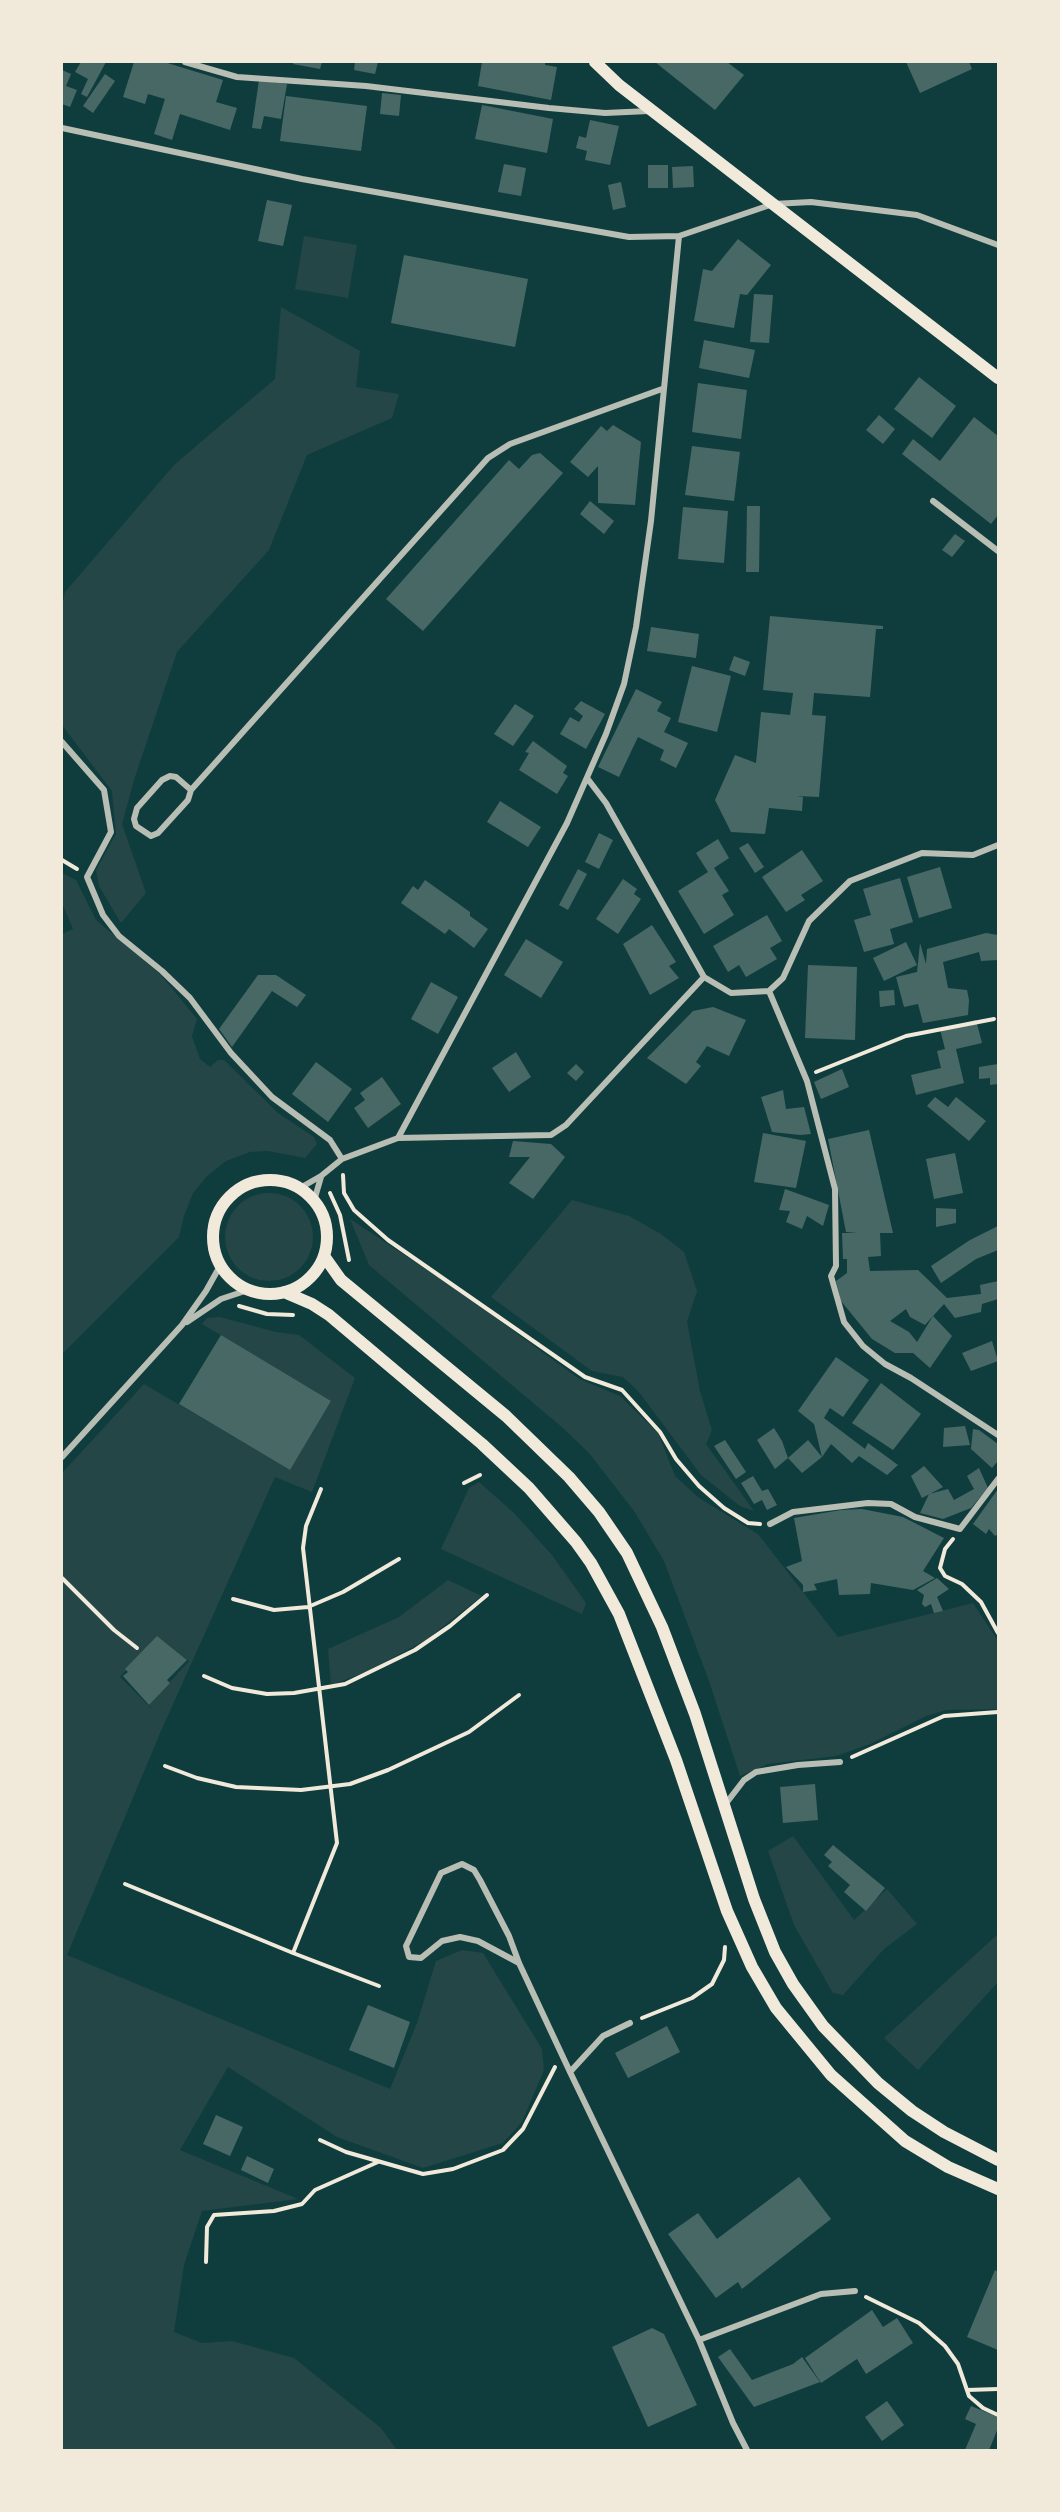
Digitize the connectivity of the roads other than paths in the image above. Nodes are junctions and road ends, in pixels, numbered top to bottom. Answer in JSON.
{"nodes":[{"id":1,"x":185,"y":62,"type":"edge"},
{"id":2,"x":595,"y":62,"type":"edge"},
{"id":3,"x":652,"y":111,"type":"junction"},
{"id":4,"x":62,"y":128,"type":"edge"},
{"id":5,"x":773,"y":204,"type":"junction"},
{"id":6,"x":679,"y":236,"type":"junction"},
{"id":7,"x":999,"y":245,"type":"edge"},
{"id":8,"x":999,"y":378,"type":"edge"},
{"id":9,"x":662,"y":389,"type":"junction"},
{"id":10,"x":933,"y":501,"type":"dead end"},
{"id":11,"x":999,"y":551,"type":"edge"},
{"id":12,"x":62,"y":742,"type":"edge"},
{"id":13,"x":587,"y":778,"type":"junction"},
{"id":14,"x":191,"y":790,"type":"junction"},
{"id":15,"x":999,"y":845,"type":"edge"},
{"id":16,"x":704,"y":977,"type":"junction"},
{"id":17,"x":769,"y":991,"type":"junction"},
{"id":18,"x":398,"y":1138,"type":"junction"},
{"id":19,"x":342,"y":1159,"type":"junction"},
{"id":20,"x":321,"y":1176,"type":"junction"},
{"id":21,"x":300,"y":1188,"type":"junction"},
{"id":22,"x":314,"y":1201,"type":"junction"},
{"id":23,"x":324,"y":1256,"type":"junction"},
{"id":24,"x":220,"y":1266,"type":"junction"},
{"id":25,"x":248,"y":1290,"type":"junction"},
{"id":26,"x":284,"y":1293,"type":"junction"},
{"id":27,"x":182,"y":1325,"type":"junction"},
{"id":28,"x":999,"y":1435,"type":"edge"},
{"id":29,"x":62,"y":1457,"type":"edge"},
{"id":30,"x":999,"y":1479,"type":"edge"},
{"id":31,"x":770,"y":1524,"type":"road end"},
{"id":32,"x":840,"y":1762,"type":"road end"},
{"id":33,"x":724,"y":1806,"type":"junction"},
{"id":34,"x":519,"y":1963,"type":"junction"},
{"id":35,"x":630,"y":2023,"type":"road end"},
{"id":36,"x":570,"y":2072,"type":"junction"},
{"id":37,"x":999,"y":2160,"type":"edge"},
{"id":38,"x":999,"y":2189,"type":"edge"},
{"id":39,"x":855,"y":2291,"type":"road end"},
{"id":40,"x":699,"y":2340,"type":"junction"},
{"id":41,"x":747,"y":2451,"type":"edge"}],
"edges":[{"from":1,"to":3,"type":"street"},
{"from":2,"to":3,"type":"main road"},
{"from":3,"to":5,"type":"main road"},
{"from":4,"to":6,"type":"street"},
{"from":5,"to":6,"type":"street"},
{"from":5,"to":7,"type":"street"},
{"from":5,"to":8,"type":"main road"},
{"from":6,"to":9,"type":"street"},
{"from":9,"to":13,"type":"street"},
{"from":9,"to":14,"type":"street"},
{"from":10,"to":11,"type":"street"},
{"from":12,"to":19,"type":"street"},
{"from":13,"to":16,"type":"street"},
{"from":13,"to":18,"type":"street"},
{"from":14,"to":14,"type":"street"},
{"from":15,"to":17,"type":"street"},
{"from":16,"to":17,"type":"street"},
{"from":16,"to":18,"type":"street"},
{"from":17,"to":28,"type":"street"},
{"from":18,"to":19,"type":"street"},
{"from":19,"to":20,"type":"street"},
{"from":20,"to":21,"type":"street"},
{"from":20,"to":22,"type":"street"},
{"from":21,"to":22,"type":"main road"},
{"from":21,"to":24,"type":"main road"},
{"from":22,"to":23,"type":"main road"},
{"from":23,"to":26,"type":"main road"},
{"from":23,"to":33,"type":"main road"},
{"from":24,"to":25,"type":"main road"},
{"from":24,"to":27,"type":"street"},
{"from":25,"to":26,"type":"main road"},
{"from":25,"to":27,"type":"street"},
{"from":26,"to":38,"type":"main road"},
{"from":27,"to":29,"type":"street"},
{"from":30,"to":31,"type":"street"},
{"from":32,"to":33,"type":"street"},
{"from":33,"to":37,"type":"main road"},
{"from":34,"to":34,"type":"street"},
{"from":34,"to":36,"type":"street"},
{"from":35,"to":36,"type":"street"},
{"from":36,"to":40,"type":"street"},
{"from":39,"to":40,"type":"street"},
{"from":40,"to":41,"type":"street"}]}
